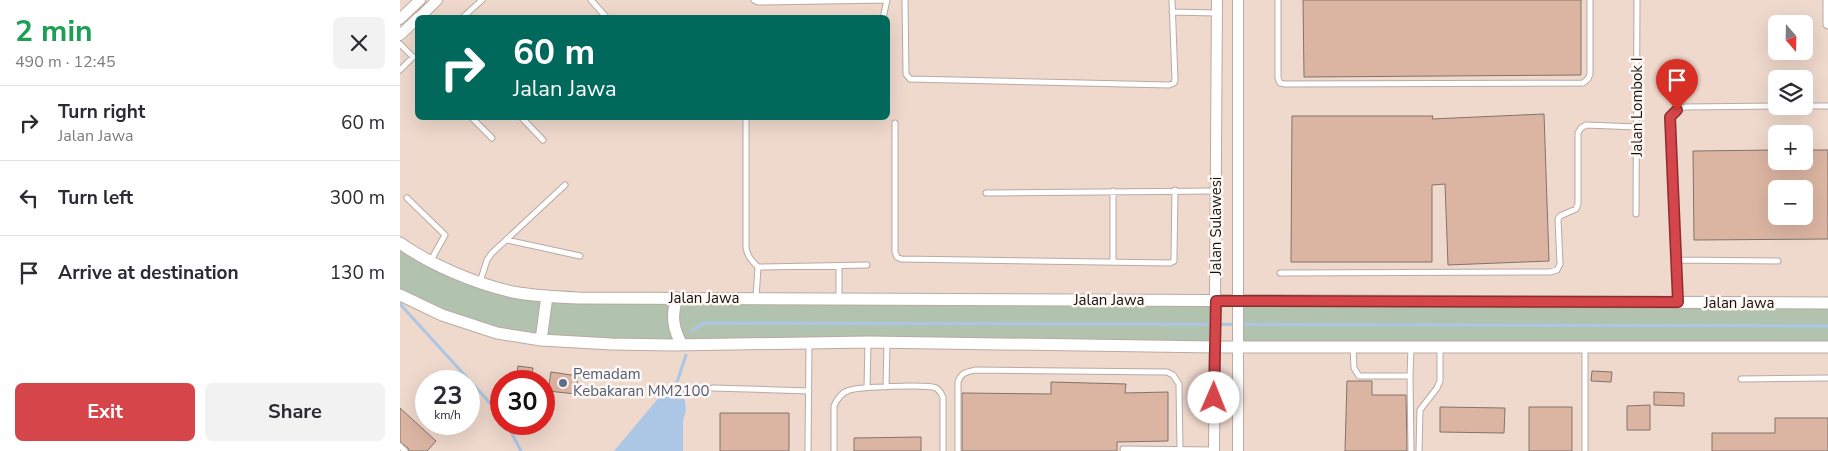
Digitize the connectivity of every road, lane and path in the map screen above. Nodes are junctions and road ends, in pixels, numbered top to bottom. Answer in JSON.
{"nodes":[{"id":1,"x":437,"y":0,"type":"edge"},
{"id":2,"x":482,"y":0,"type":"edge"},
{"id":3,"x":591,"y":0,"type":"edge"},
{"id":4,"x":754,"y":0,"type":"edge"},
{"id":5,"x":887,"y":0,"type":"edge"},
{"id":6,"x":905,"y":0,"type":"edge"},
{"id":7,"x":1172,"y":0,"type":"edge"},
{"id":8,"x":1216,"y":0,"type":"edge"},
{"id":9,"x":1238,"y":0,"type":"edge"},
{"id":10,"x":1278,"y":0,"type":"edge"},
{"id":11,"x":1590,"y":0,"type":"edge"},
{"id":12,"x":1637,"y":0,"type":"edge"},
{"id":13,"x":1826,"y":0,"type":"edge"},
{"id":14,"x":417,"y":2,"type":"edge"},
{"id":15,"x":1172,"y":12,"type":"junction"},
{"id":16,"x":1216,"y":13,"type":"junction"},
{"id":17,"x":421,"y":15,"type":"edge"},
{"id":18,"x":424,"y":15,"type":"edge"},
{"id":19,"x":465,"y":15,"type":"edge"},
{"id":20,"x":605,"y":15,"type":"edge"},
{"id":21,"x":884,"y":15,"type":"edge"},
{"id":22,"x":400,"y":19,"type":"edge"},
{"id":23,"x":415,"y":23,"type":"edge"},
{"id":24,"x":1828,"y":26,"type":"edge"},
{"id":25,"x":400,"y":35,"type":"edge"},
{"id":26,"x":400,"y":44,"type":"edge"},
{"id":27,"x":413,"y":57,"type":"joint"},
{"id":28,"x":400,"y":70,"type":"edge"},
{"id":29,"x":1768,"y":106,"type":"edge"},
{"id":30,"x":1813,"y":106,"type":"edge"},
{"id":31,"x":1828,"y":106,"type":"edge"},
{"id":32,"x":474,"y":120,"type":"edge"},
{"id":33,"x":524,"y":120,"type":"edge"},
{"id":34,"x":746,"y":120,"type":"edge"},
{"id":35,"x":895,"y":123,"type":"dead end"},
{"id":36,"x":1637,"y":127,"type":"junction"},
{"id":37,"x":492,"y":138,"type":"dead end"},
{"id":38,"x":543,"y":140,"type":"dead end"},
{"id":39,"x":565,"y":185,"type":"dead end"},
{"id":40,"x":1175,"y":190,"type":"junction"},
{"id":41,"x":1113,"y":191,"type":"junction"},
{"id":42,"x":1216,"y":191,"type":"junction"},
{"id":43,"x":986,"y":192,"type":"dead end"},
{"id":44,"x":407,"y":198,"type":"dead end"},
{"id":45,"x":1636,"y":214,"type":"dead end"},
{"id":46,"x":507,"y":240,"type":"junction"},
{"id":47,"x":400,"y":243,"type":"edge"},
{"id":48,"x":580,"y":256,"type":"dead end"},
{"id":49,"x":1675,"y":260,"type":"junction"},
{"id":50,"x":1778,"y":261,"type":"dead end"},
{"id":51,"x":430,"y":262,"type":"junction"},
{"id":52,"x":1113,"y":262,"type":"junction"},
{"id":53,"x":867,"y":265,"type":"dead end"},
{"id":54,"x":839,"y":266,"type":"junction"},
{"id":55,"x":758,"y":267,"type":"junction"},
{"id":56,"x":1280,"y":273,"type":"dead end"},
{"id":57,"x":480,"y":283,"type":"junction"},
{"id":58,"x":400,"y":294,"type":"edge"},
{"id":59,"x":547,"y":296,"type":"junction"},
{"id":60,"x":677,"y":298,"type":"junction"},
{"id":61,"x":756,"y":298,"type":"junction"},
{"id":62,"x":839,"y":299,"type":"junction"},
{"id":63,"x":1678,"y":302,"type":"junction"},
{"id":64,"x":1828,"y":303,"type":"edge"},
{"id":65,"x":1216,"y":305,"type":"junction"},
{"id":66,"x":1238,"y":306,"type":"junction"},
{"id":67,"x":541,"y":340,"type":"junction"},
{"id":68,"x":809,"y":342,"type":"junction"},
{"id":69,"x":868,"y":342,"type":"junction"},
{"id":70,"x":1215,"y":342,"type":"junction"},
{"id":71,"x":1238,"y":342,"type":"junction"},
{"id":72,"x":887,"y":343,"type":"junction"},
{"id":73,"x":682,"y":344,"type":"junction"},
{"id":74,"x":1353,"y":347,"type":"junction"},
{"id":75,"x":1411,"y":347,"type":"junction"},
{"id":76,"x":1440,"y":347,"type":"junction"},
{"id":77,"x":1585,"y":347,"type":"junction"},
{"id":78,"x":1828,"y":348,"type":"edge"},
{"id":79,"x":1410,"y":376,"type":"junction"},
{"id":80,"x":1828,"y":378,"type":"edge"},
{"id":81,"x":1741,"y":379,"type":"dead end"},
{"id":82,"x":867,"y":387,"type":"junction"},
{"id":83,"x":886,"y":387,"type":"junction"},
{"id":84,"x":713,"y":388,"type":"dead end"},
{"id":85,"x":809,"y":391,"type":"junction"},
{"id":86,"x":400,"y":446,"type":"edge"},
{"id":87,"x":1123,"y":449,"type":"dead end"},
{"id":88,"x":1214,"y":450,"type":"edge"},
{"id":89,"x":406,"y":451,"type":"edge"},
{"id":90,"x":808,"y":451,"type":"edge"},
{"id":91,"x":834,"y":451,"type":"edge"},
{"id":92,"x":943,"y":451,"type":"edge"},
{"id":93,"x":958,"y":451,"type":"edge"},
{"id":94,"x":1180,"y":451,"type":"edge"},
{"id":95,"x":1238,"y":451,"type":"edge"},
{"id":96,"x":1410,"y":451,"type":"edge"},
{"id":97,"x":1419,"y":451,"type":"edge"},
{"id":98,"x":1585,"y":451,"type":"edge"}],
"edges":[{"from":1,"to":18,"type":"street"},
{"from":2,"to":19,"type":"lane"},
{"from":3,"to":20,"type":"lane"},
{"from":4,"to":5,"type":"lane"},
{"from":5,"to":21,"type":"lane"},
{"from":6,"to":15,"type":"lane"},
{"from":7,"to":15,"type":"lane"},
{"from":8,"to":16,"type":"street","name":"Jalan Sulawesi"},
{"from":9,"to":66,"type":"street","name":"Jalan Sulawesi"},
{"from":10,"to":11,"type":"lane"},
{"from":12,"to":36,"type":"lane","name":"Jalan Lombok I"},
{"from":13,"to":24,"type":"lane"},
{"from":14,"to":17,"type":"lane"},
{"from":14,"to":22,"type":"street"},
{"from":15,"to":16,"type":"lane"},
{"from":16,"to":42,"type":"street","name":"Jalan Sulawesi"},
{"from":23,"to":25,"type":"street"},
{"from":26,"to":27,"type":"lane"},
{"from":27,"to":28,"type":"lane"},
{"from":29,"to":49,"type":"lane"},
{"from":30,"to":31,"type":"lane"},
{"from":32,"to":37,"type":"lane"},
{"from":33,"to":38,"type":"lane"},
{"from":34,"to":55,"type":"lane"},
{"from":35,"to":52,"type":"lane"},
{"from":36,"to":45,"type":"lane","name":"Jalan Lombok I"},
{"from":36,"to":56,"type":"lane"},
{"from":39,"to":46,"type":"lane"},
{"from":40,"to":41,"type":"lane"},
{"from":40,"to":42,"type":"lane"},
{"from":40,"to":52,"type":"lane"},
{"from":41,"to":43,"type":"lane"},
{"from":41,"to":52,"type":"lane"},
{"from":42,"to":65,"type":"street","name":"Jalan Sulawesi"},
{"from":44,"to":51,"type":"lane"},
{"from":46,"to":48,"type":"lane"},
{"from":46,"to":57,"type":"lane"},
{"from":47,"to":51,"type":"street","name":"Jalan Jawa"},
{"from":49,"to":50,"type":"lane"},
{"from":49,"to":63,"type":"lane"},
{"from":51,"to":57,"type":"street","name":"Jalan Jawa"},
{"from":53,"to":54,"type":"lane"},
{"from":54,"to":55,"type":"lane"},
{"from":54,"to":62,"type":"lane"},
{"from":55,"to":61,"type":"lane"},
{"from":57,"to":59,"type":"street","name":"Jalan Jawa"},
{"from":58,"to":67,"type":"street"},
{"from":59,"to":60,"type":"street","name":"Jalan Jawa"},
{"from":59,"to":67,"type":"street"},
{"from":60,"to":61,"type":"street","name":"Jalan Jawa"},
{"from":60,"to":73,"type":"street"},
{"from":61,"to":62,"type":"street","name":"Jalan Jawa"},
{"from":62,"to":65,"type":"street","name":"Jalan Jawa"},
{"from":63,"to":64,"type":"street","name":"Jalan Jawa"},
{"from":63,"to":66,"type":"street","name":"Jalan Jawa"},
{"from":65,"to":66,"type":"street","name":"Jalan Jawa"},
{"from":65,"to":70,"type":"street","name":"Jalan Sulawesi"},
{"from":66,"to":71,"type":"street","name":"Jalan Sulawesi"},
{"from":67,"to":73,"type":"street"},
{"from":68,"to":69,"type":"street"},
{"from":68,"to":73,"type":"street"},
{"from":68,"to":85,"type":"lane"},
{"from":69,"to":72,"type":"street"},
{"from":69,"to":82,"type":"lane"},
{"from":70,"to":71,"type":"street"},
{"from":70,"to":72,"type":"street"},
{"from":70,"to":88,"type":"street","name":"Jalan Sulawesi"},
{"from":71,"to":74,"type":"street"},
{"from":71,"to":95,"type":"street","name":"Jalan Sulawesi"},
{"from":72,"to":83,"type":"lane"},
{"from":74,"to":75,"type":"street"},
{"from":74,"to":79,"type":"lane"},
{"from":75,"to":76,"type":"street"},
{"from":75,"to":79,"type":"lane"},
{"from":76,"to":77,"type":"street"},
{"from":76,"to":97,"type":"lane"},
{"from":77,"to":78,"type":"street"},
{"from":77,"to":98,"type":"lane"},
{"from":79,"to":96,"type":"lane"},
{"from":80,"to":81,"type":"lane"},
{"from":82,"to":83,"type":"lane"},
{"from":82,"to":91,"type":"lane"},
{"from":83,"to":92,"type":"lane"},
{"from":84,"to":85,"type":"lane"},
{"from":85,"to":90,"type":"lane"},
{"from":86,"to":89,"type":"lane"},
{"from":87,"to":94,"type":"lane"},
{"from":88,"to":94,"type":"lane"},
{"from":93,"to":94,"type":"lane"}]}
